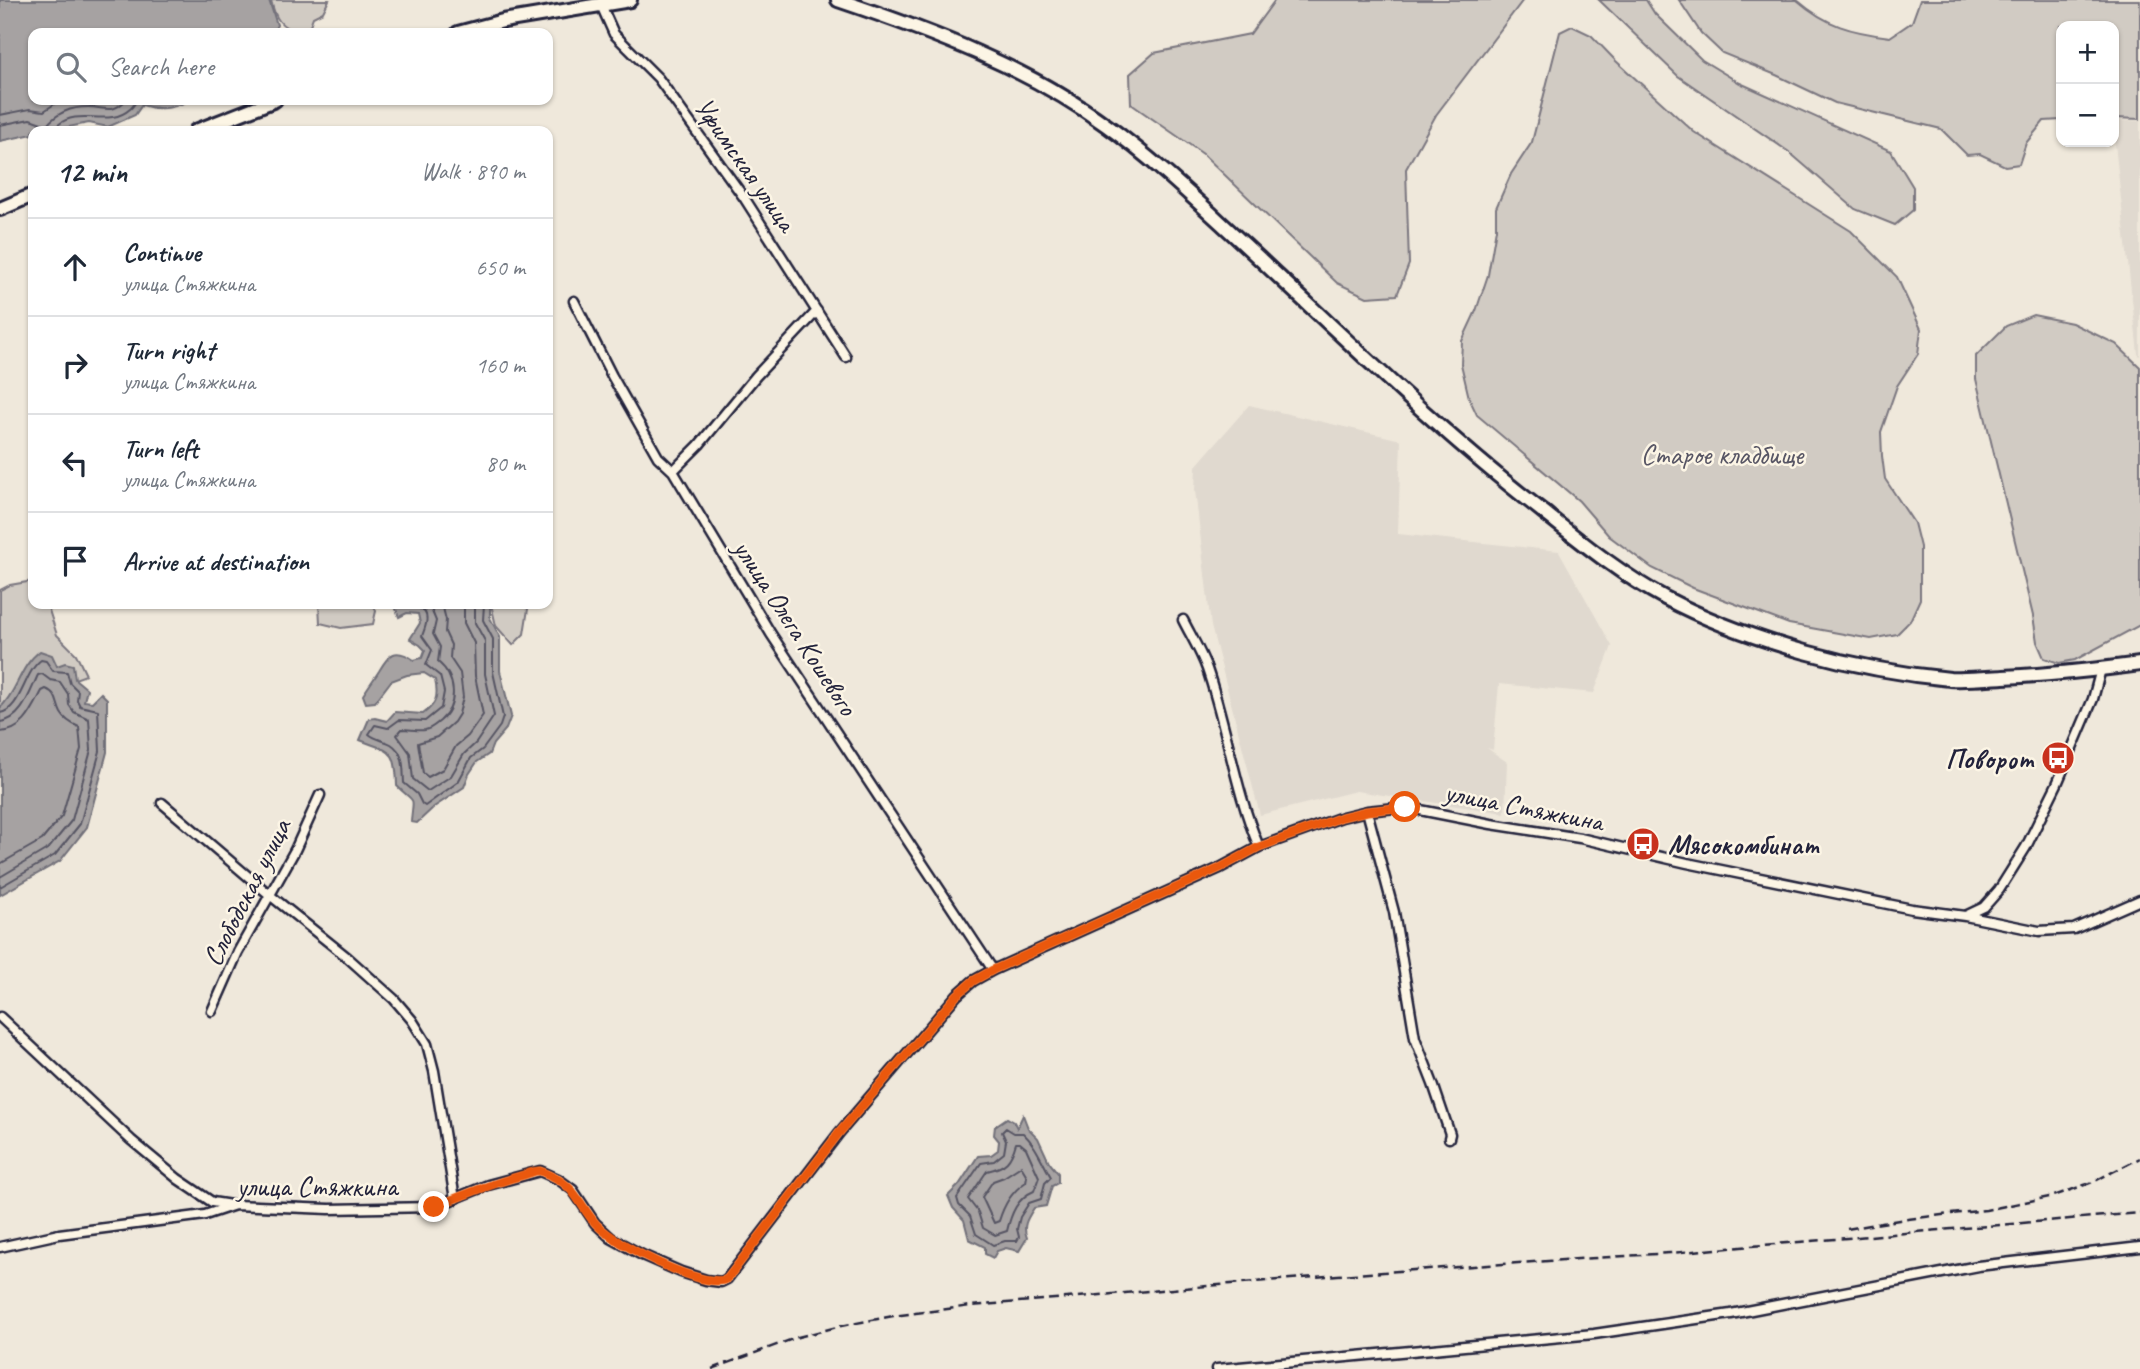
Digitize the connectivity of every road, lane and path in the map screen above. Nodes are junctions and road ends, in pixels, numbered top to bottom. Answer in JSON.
{"nodes":[{"id":1,"x":630,"y":0,"type":"edge"},
{"id":2,"x":838,"y":0,"type":"edge"},
{"id":3,"x":601,"y":5,"type":"junction"},
{"id":4,"x":477,"y":28,"type":"edge"},
{"id":5,"x":262,"y":105,"type":"edge"},
{"id":6,"x":209,"y":126,"type":"edge"},
{"id":7,"x":28,"y":197,"type":"edge"},
{"id":8,"x":0,"y":209,"type":"edge"},
{"id":9,"x":574,"y":301,"type":"dead end"},
{"id":10,"x":817,"y":311,"type":"junction"},
{"id":11,"x":846,"y":357,"type":"dead end"},
{"id":12,"x":673,"y":471,"type":"junction"},
{"id":13,"x":1183,"y":620,"type":"dead end"},
{"id":14,"x":2140,"y":664,"type":"edge"},
{"id":15,"x":2101,"y":669,"type":"junction"},
{"id":16,"x":320,"y":795,"type":"dead end"},
{"id":17,"x":162,"y":803,"type":"dead end"},
{"id":18,"x":1367,"y":811,"type":"junction"},
{"id":19,"x":1259,"y":847,"type":"junction"},
{"id":20,"x":271,"y":896,"type":"junction"},
{"id":21,"x":2140,"y":900,"type":"edge"},
{"id":22,"x":1965,"y":916,"type":"junction"},
{"id":23,"x":993,"y":970,"type":"junction"},
{"id":24,"x":212,"y":1011,"type":"dead end"},
{"id":25,"x":0,"y":1017,"type":"edge"},
{"id":26,"x":1449,"y":1138,"type":"dead end"},
{"id":27,"x":455,"y":1199,"type":"junction"},
{"id":28,"x":235,"y":1205,"type":"junction"},
{"id":29,"x":0,"y":1247,"type":"edge"},
{"id":30,"x":2140,"y":1247,"type":"edge"},
{"id":31,"x":1239,"y":1368,"type":"edge"},
{"id":32,"x":1217,"y":1369,"type":"edge"}],
"edges":[{"from":1,"to":3,"type":"main road"},
{"from":2,"to":15,"type":"main road"},
{"from":3,"to":4,"type":"main road"},
{"from":3,"to":10,"type":"street","name":"Уфимская улица"},
{"from":5,"to":6,"type":"main road"},
{"from":7,"to":8,"type":"main road"},
{"from":9,"to":12,"type":"street","name":"улица Олега Кошевого"},
{"from":10,"to":11,"type":"street","name":"Уфимская улица"},
{"from":10,"to":12,"type":"street"},
{"from":12,"to":23,"type":"street","name":"улица Олега Кошевого"},
{"from":13,"to":19,"type":"street"},
{"from":14,"to":15,"type":"main road"},
{"from":15,"to":22,"type":"street"},
{"from":16,"to":20,"type":"street","name":"Слободская улица"},
{"from":17,"to":20,"type":"street"},
{"from":18,"to":19,"type":"street","name":"улица Стяжкина"},
{"from":18,"to":22,"type":"street","name":"улица Стяжкина"},
{"from":18,"to":26,"type":"street"},
{"from":19,"to":23,"type":"street","name":"улица Стяжкина"},
{"from":20,"to":24,"type":"street","name":"Слободская улица"},
{"from":20,"to":27,"type":"street"},
{"from":21,"to":22,"type":"street","name":"улица Стяжкина"},
{"from":23,"to":27,"type":"street","name":"улица Стяжкина"},
{"from":25,"to":28,"type":"street"},
{"from":27,"to":28,"type":"street","name":"улица Стяжкина"},
{"from":28,"to":29,"type":"street","name":"улица Стяжкина"},
{"from":30,"to":31,"type":"street"},
{"from":31,"to":32,"type":"street"}]}
